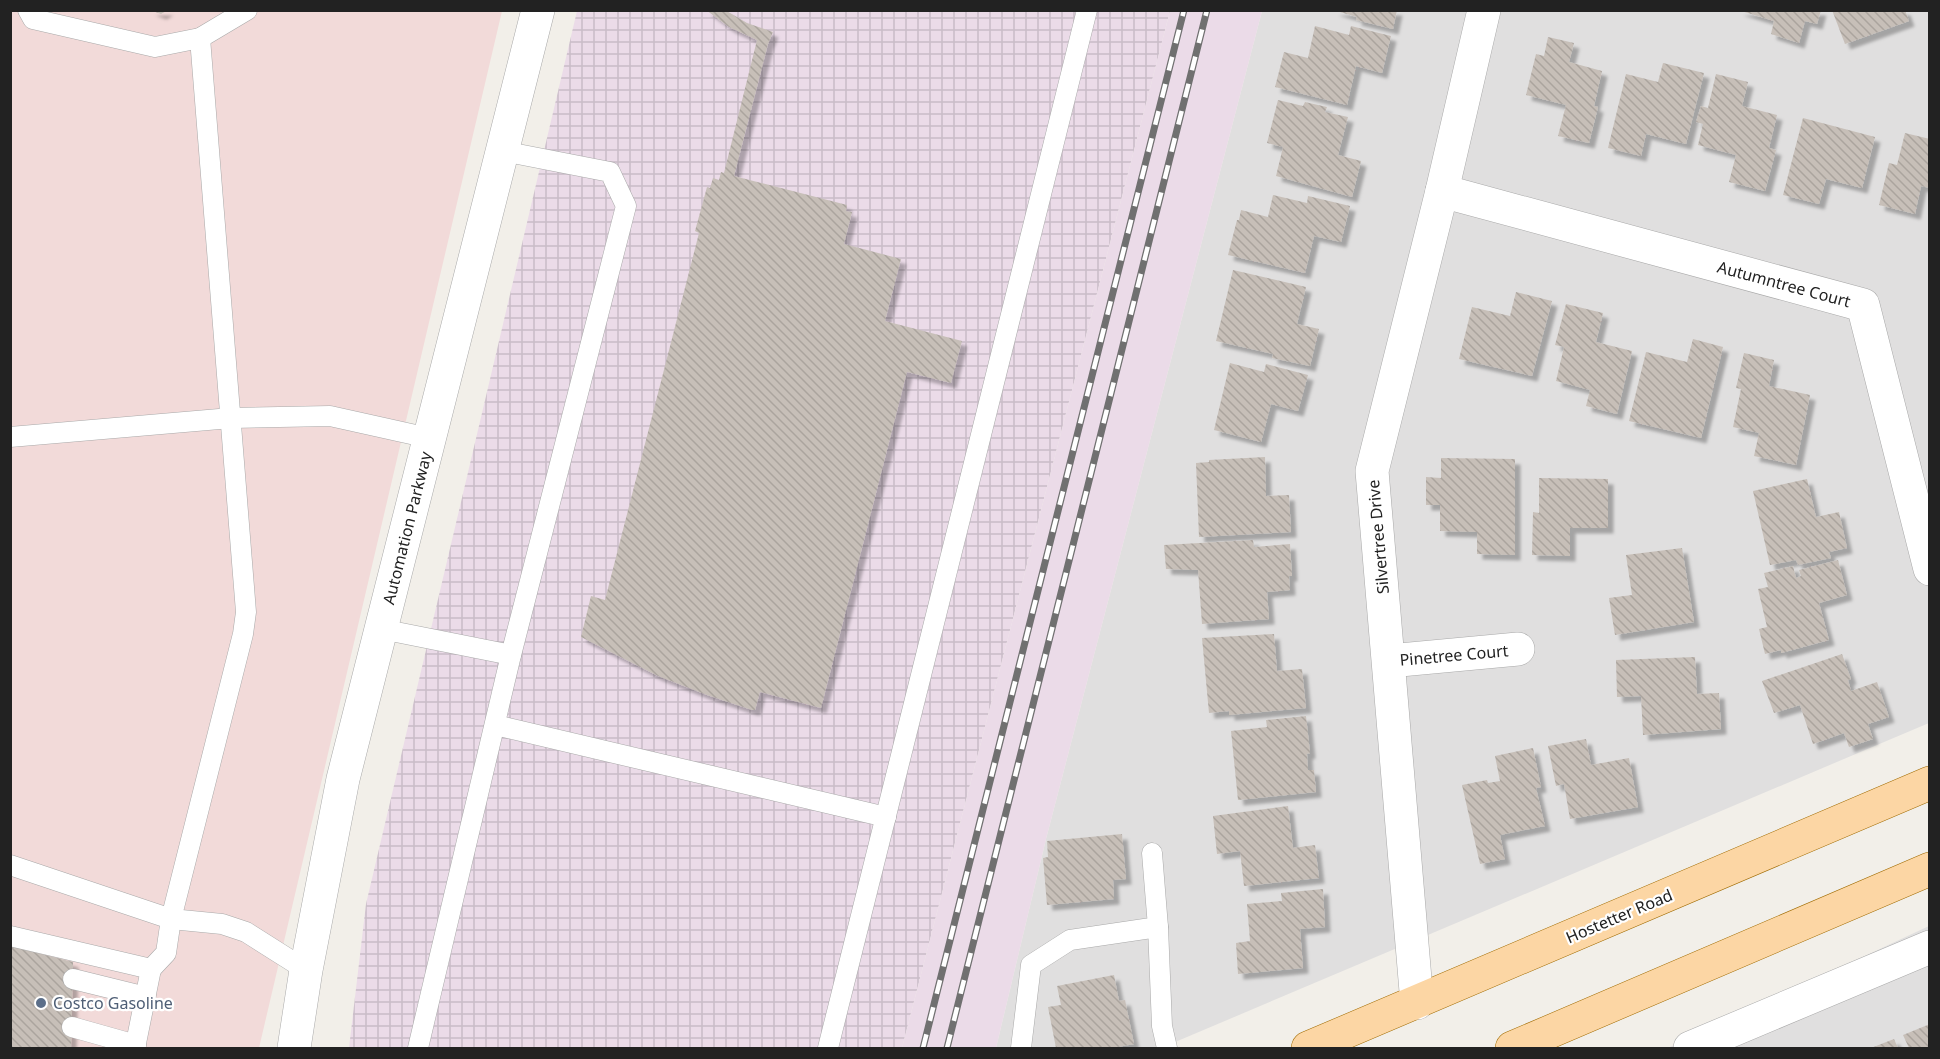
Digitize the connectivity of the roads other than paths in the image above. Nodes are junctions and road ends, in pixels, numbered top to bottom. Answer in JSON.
{"nodes":[{"id":1,"x":28,"y":10,"type":"edge"},
{"id":2,"x":247,"y":10,"type":"edge"},
{"id":3,"x":538,"y":10,"type":"edge"},
{"id":4,"x":1087,"y":10,"type":"edge"},
{"id":5,"x":1484,"y":10,"type":"edge"},
{"id":6,"x":200,"y":38,"type":"junction"},
{"id":7,"x":502,"y":151,"type":"junction"},
{"id":8,"x":1442,"y":191,"type":"junction"},
{"id":9,"x":231,"y":418,"type":"junction"},
{"id":10,"x":10,"y":437,"type":"edge"},
{"id":11,"x":429,"y":438,"type":"junction"},
{"id":12,"x":1929,"y":569,"type":"edge"},
{"id":13,"x":381,"y":629,"type":"junction"},
{"id":14,"x":1518,"y":649,"type":"dead end"},
{"id":15,"x":512,"y":655,"type":"junction"},
{"id":16,"x":1389,"y":661,"type":"junction"},
{"id":17,"x":495,"y":725,"type":"junction"},
{"id":18,"x":1929,"y":783,"type":"edge"},
{"id":19,"x":886,"y":817,"type":"junction"},
{"id":20,"x":1152,"y":853,"type":"dead end"},
{"id":21,"x":10,"y":865,"type":"edge"},
{"id":22,"x":1929,"y":869,"type":"edge"},
{"id":23,"x":171,"y":919,"type":"junction"},
{"id":24,"x":1158,"y":927,"type":"junction"},
{"id":25,"x":10,"y":936,"type":"edge"},
{"id":26,"x":1929,"y":947,"type":"edge"},
{"id":27,"x":151,"y":969,"type":"junction"},
{"id":28,"x":306,"y":970,"type":"junction"},
{"id":29,"x":73,"y":979,"type":"dead end"},
{"id":30,"x":146,"y":997,"type":"junction"},
{"id":31,"x":1417,"y":1003,"type":"junction"},
{"id":32,"x":72,"y":1027,"type":"dead end"},
{"id":33,"x":135,"y":1047,"type":"edge"},
{"id":34,"x":294,"y":1048,"type":"edge"},
{"id":35,"x":418,"y":1048,"type":"edge"},
{"id":36,"x":828,"y":1048,"type":"edge"},
{"id":37,"x":1022,"y":1048,"type":"edge"},
{"id":38,"x":1167,"y":1048,"type":"edge"},
{"id":39,"x":1308,"y":1048,"type":"edge"},
{"id":40,"x":1512,"y":1048,"type":"edge"},
{"id":41,"x":1690,"y":1048,"type":"edge"}],
"edges":[{"from":1,"to":6,"type":"lane"},
{"from":2,"to":6,"type":"lane"},
{"from":3,"to":7,"type":"street","name":"Automation Parkway"},
{"from":4,"to":19,"type":"lane"},
{"from":5,"to":8,"type":"street","name":"Silvertree Drive"},
{"from":6,"to":9,"type":"lane"},
{"from":7,"to":11,"type":"street","name":"Automation Parkway"},
{"from":7,"to":15,"type":"lane"},
{"from":8,"to":12,"type":"street","name":"Autumntree Court"},
{"from":8,"to":16,"type":"street","name":"Silvertree Drive"},
{"from":9,"to":10,"type":"lane"},
{"from":9,"to":11,"type":"lane"},
{"from":9,"to":23,"type":"lane"},
{"from":11,"to":13,"type":"street","name":"Automation Parkway"},
{"from":13,"to":15,"type":"lane"},
{"from":13,"to":28,"type":"street","name":"Automation Parkway"},
{"from":14,"to":16,"type":"street","name":"Pinetree Court"},
{"from":15,"to":17,"type":"lane"},
{"from":16,"to":31,"type":"street","name":"Silvertree Drive"},
{"from":17,"to":19,"type":"lane"},
{"from":17,"to":35,"type":"lane"},
{"from":18,"to":31,"type":"main road","name":"Hostetter Road"},
{"from":19,"to":36,"type":"lane"},
{"from":20,"to":24,"type":"lane"},
{"from":21,"to":23,"type":"lane"},
{"from":22,"to":40,"type":"main road"},
{"from":23,"to":27,"type":"lane"},
{"from":23,"to":28,"type":"lane"},
{"from":24,"to":37,"type":"lane"},
{"from":24,"to":38,"type":"lane"},
{"from":25,"to":27,"type":"lane"},
{"from":26,"to":41,"type":"street"},
{"from":27,"to":30,"type":"lane"},
{"from":28,"to":34,"type":"street","name":"Automation Parkway"},
{"from":29,"to":30,"type":"lane"},
{"from":30,"to":33,"type":"lane"},
{"from":31,"to":39,"type":"main road","name":"Hostetter Road"},
{"from":32,"to":33,"type":"lane"}]}
